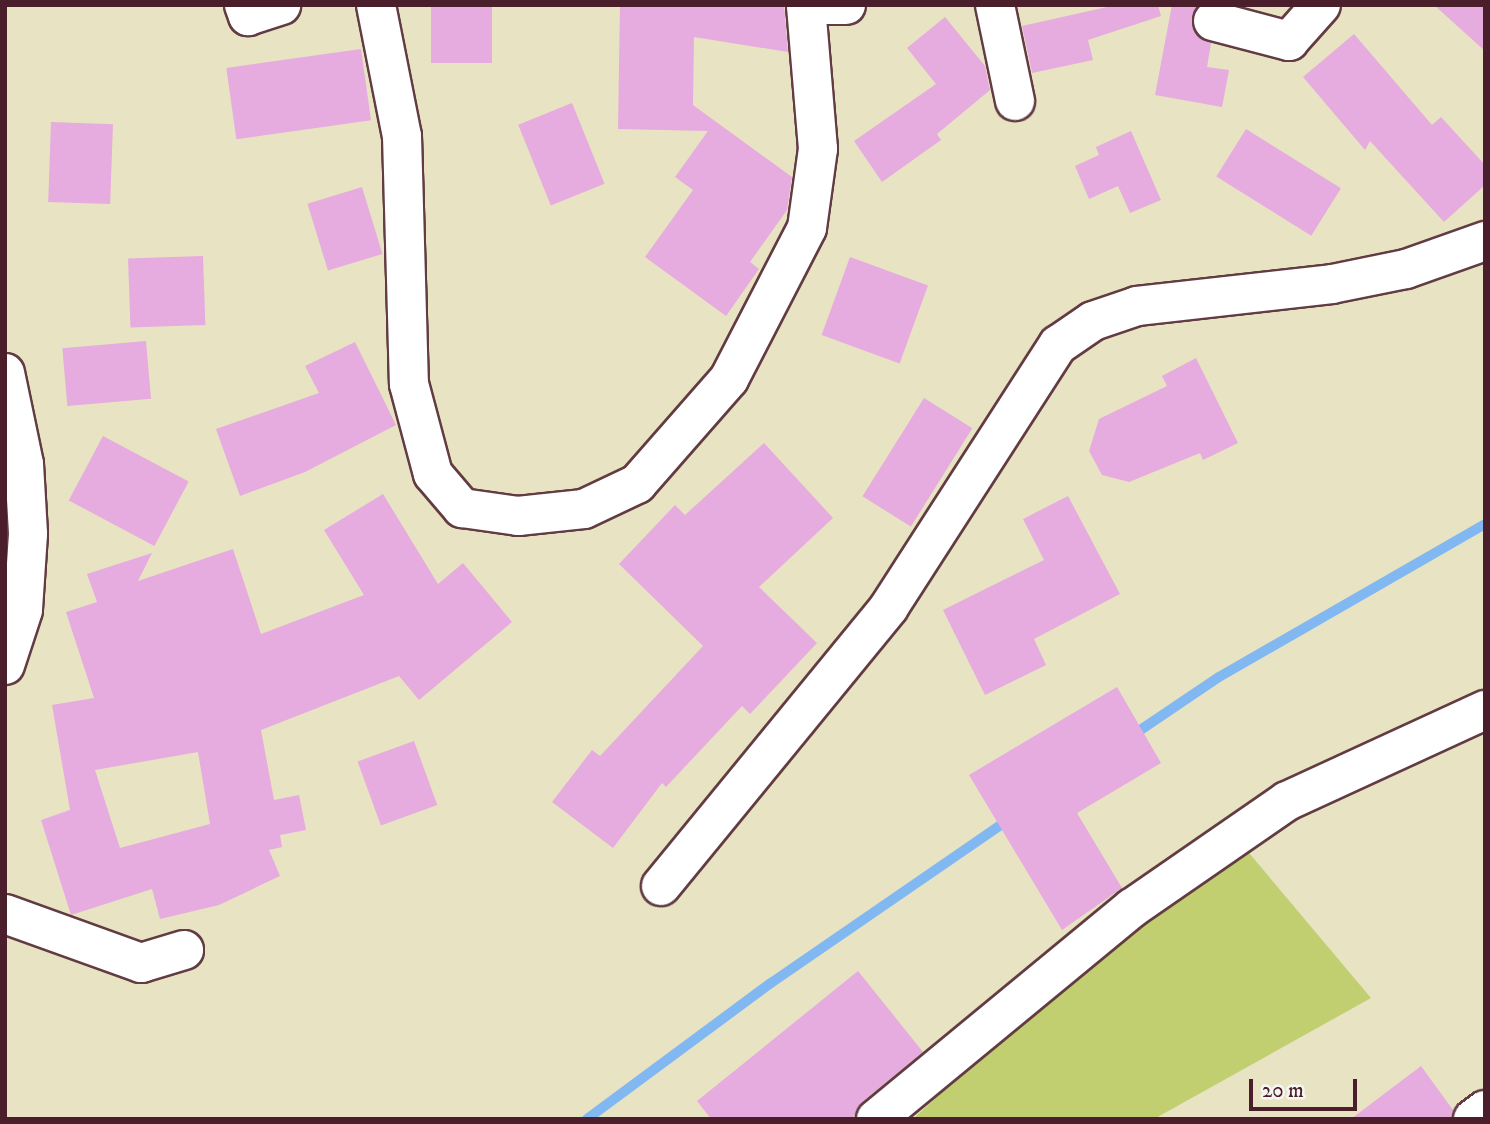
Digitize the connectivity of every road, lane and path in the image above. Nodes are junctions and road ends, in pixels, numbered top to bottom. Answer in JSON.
{"nodes":[{"id":1,"x":244,"y":5,"type":"edge"},
{"id":2,"x":281,"y":5,"type":"edge"},
{"id":3,"x":376,"y":5,"type":"edge"},
{"id":4,"x":806,"y":5,"type":"edge"},
{"id":5,"x":846,"y":5,"type":"edge"},
{"id":6,"x":995,"y":5,"type":"edge"},
{"id":7,"x":1321,"y":5,"type":"edge"},
{"id":8,"x":1213,"y":21,"type":"dead end"},
{"id":9,"x":1015,"y":101,"type":"dead end"},
{"id":10,"x":1485,"y":241,"type":"edge"},
{"id":11,"x":5,"y":373,"type":"edge"},
{"id":12,"x":17,"y":535,"type":"edge"},
{"id":13,"x":5,"y":665,"type":"edge"},
{"id":14,"x":1485,"y":710,"type":"edge"},
{"id":15,"x":661,"y":886,"type":"dead end"},
{"id":16,"x":5,"y":914,"type":"edge"},
{"id":17,"x":184,"y":950,"type":"dead end"},
{"id":18,"x":1485,"y":1110,"type":"edge"},
{"id":19,"x":876,"y":1119,"type":"edge"},
{"id":20,"x":1473,"y":1119,"type":"edge"}],
"edges":[{"from":1,"to":2,"type":"street"},
{"from":3,"to":4,"type":"street"},
{"from":4,"to":5,"type":"street"},
{"from":6,"to":9,"type":"street"},
{"from":7,"to":8,"type":"street"},
{"from":10,"to":15,"type":"street"},
{"from":11,"to":12,"type":"street"},
{"from":12,"to":13,"type":"street"},
{"from":14,"to":19,"type":"street"},
{"from":16,"to":17,"type":"street"},
{"from":18,"to":20,"type":"street"}]}
